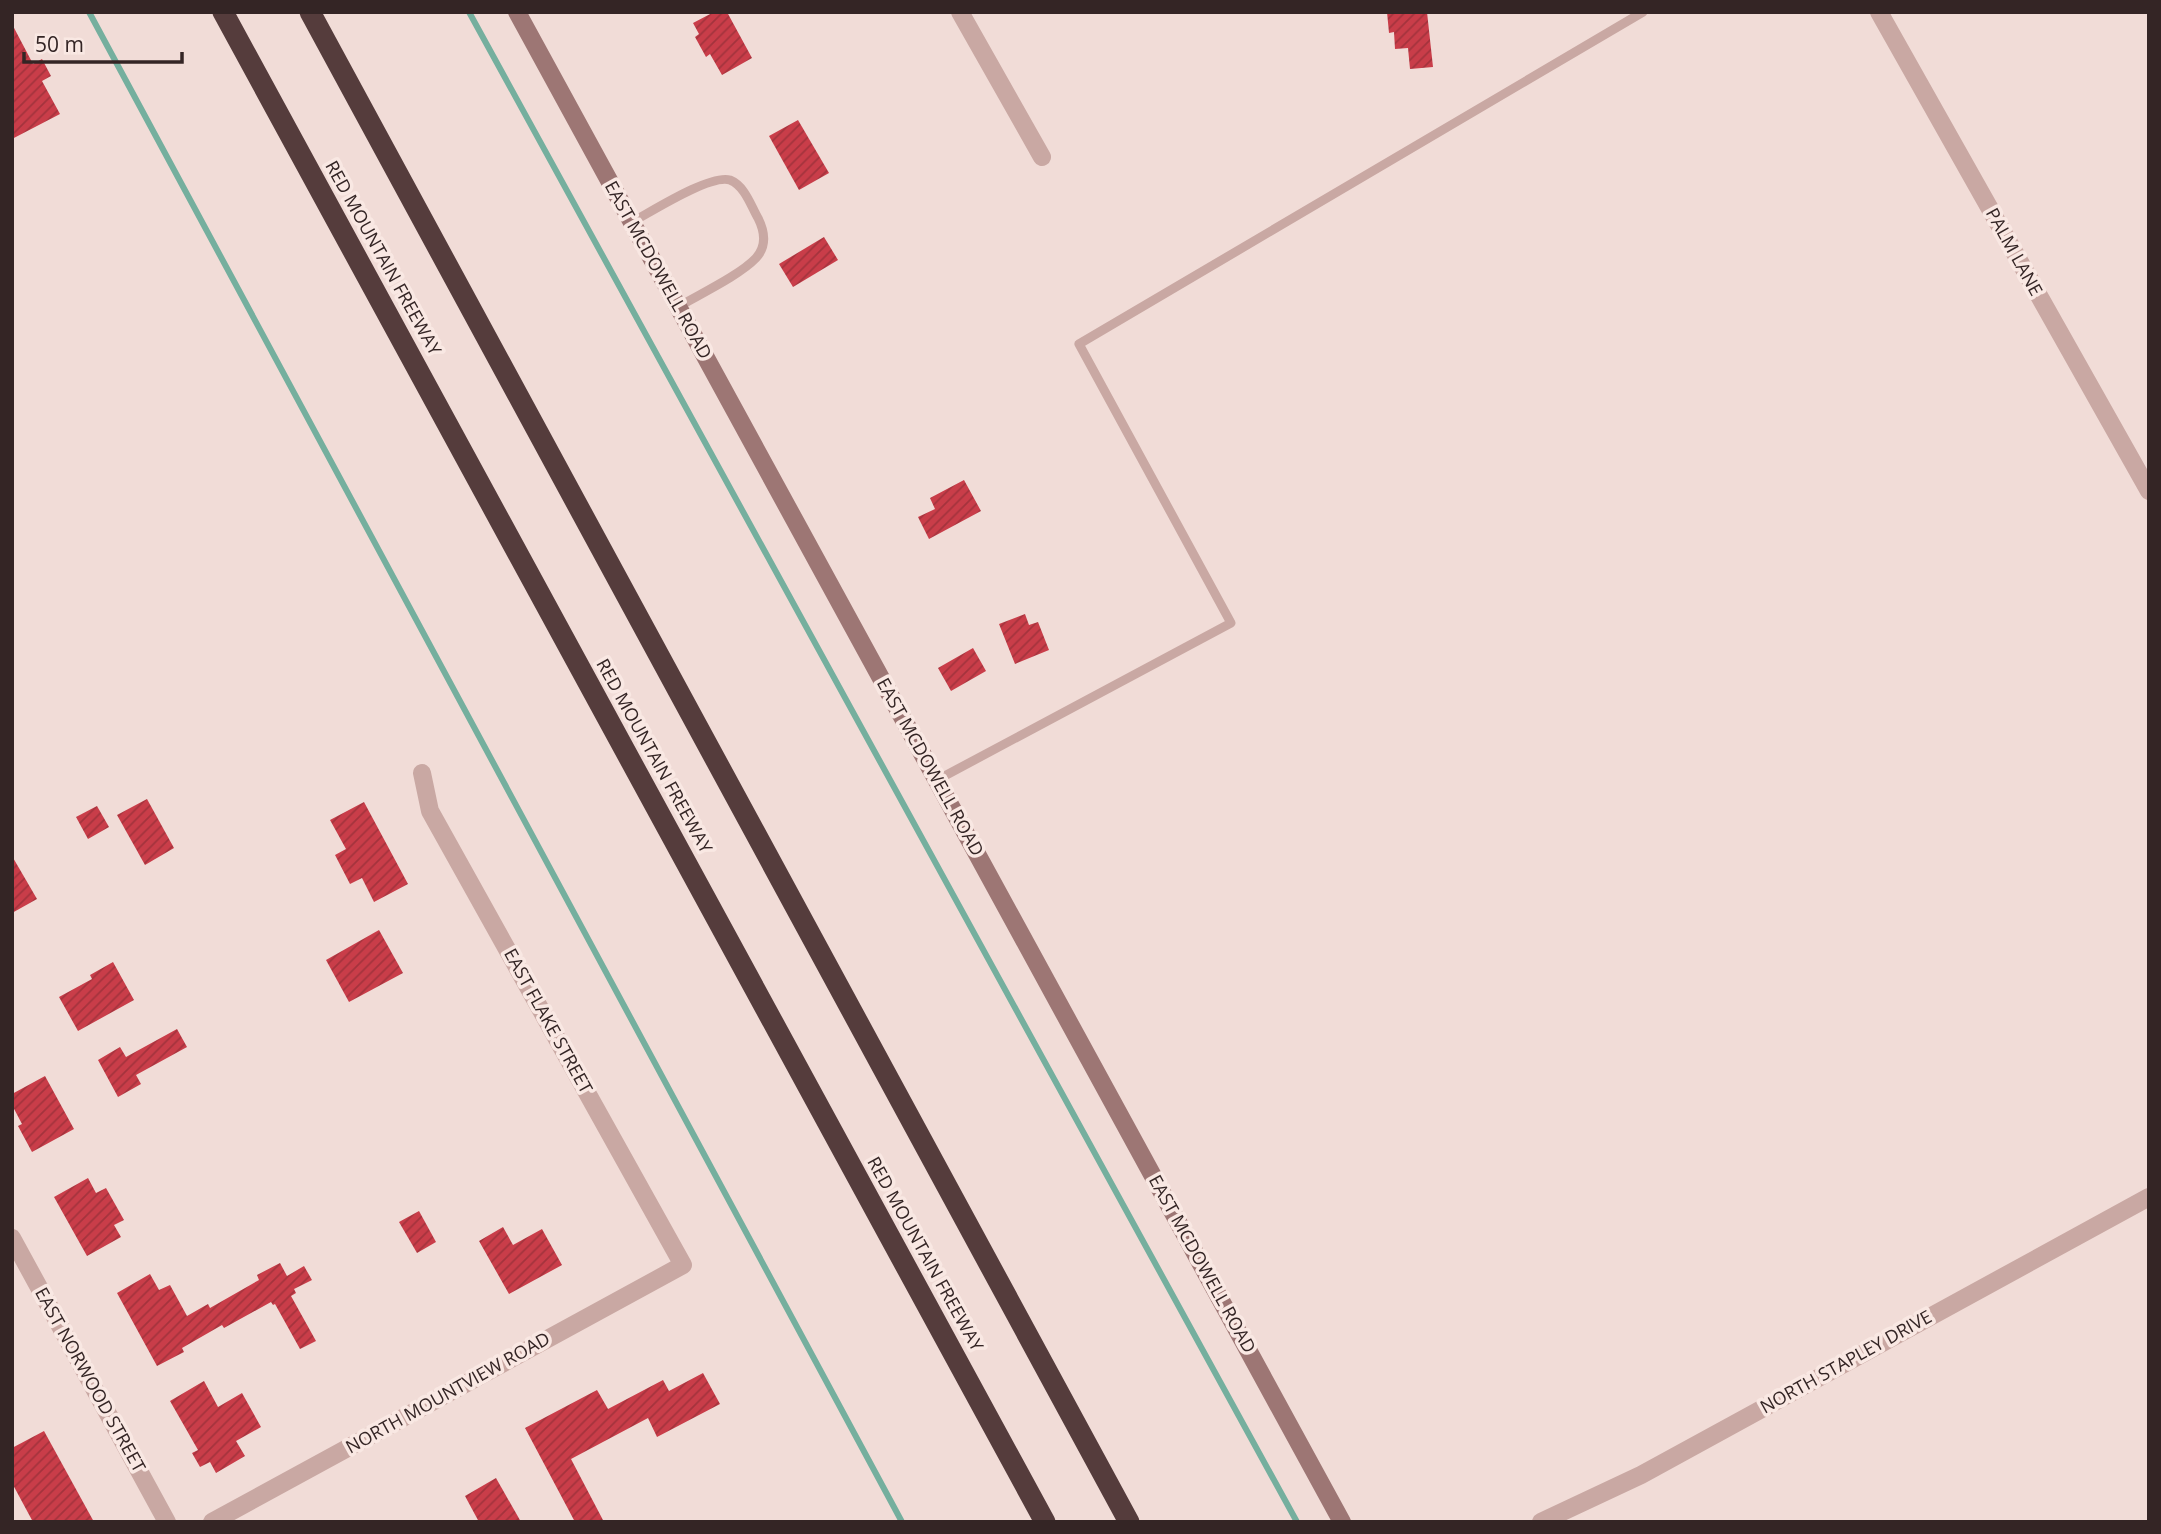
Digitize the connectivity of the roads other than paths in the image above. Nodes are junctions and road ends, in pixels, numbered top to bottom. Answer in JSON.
{"nodes":[{"id":1,"x":223,"y":12,"type":"edge"},
{"id":2,"x":310,"y":12,"type":"edge"},
{"id":3,"x":517,"y":12,"type":"edge"},
{"id":4,"x":960,"y":12,"type":"edge"},
{"id":5,"x":1643,"y":12,"type":"edge"},
{"id":6,"x":1879,"y":12,"type":"edge"},
{"id":7,"x":1042,"y":157,"type":"dead end"},
{"id":8,"x":632,"y":222,"type":"junction"},
{"id":9,"x":678,"y":307,"type":"junction"},
{"id":10,"x":2149,"y":491,"type":"edge"},
{"id":11,"x":422,"y":774,"type":"dead end"},
{"id":12,"x":937,"y":780,"type":"junction"},
{"id":13,"x":2149,"y":1196,"type":"edge"},
{"id":14,"x":12,"y":1238,"type":"edge"},
{"id":15,"x":684,"y":1265,"type":"joint"},
{"id":16,"x":167,"y":1522,"type":"edge"},
{"id":17,"x":212,"y":1522,"type":"edge"},
{"id":18,"x":1045,"y":1522,"type":"edge"},
{"id":19,"x":1129,"y":1522,"type":"edge"},
{"id":20,"x":1342,"y":1522,"type":"edge"},
{"id":21,"x":1541,"y":1522,"type":"edge"}],
"edges":[{"from":1,"to":18,"type":"highway","name":"RED MOUNTAIN FREEWAY"},
{"from":2,"to":19,"type":"highway"},
{"from":3,"to":8,"type":"street","name":"EAST MCDOWELL ROAD"},
{"from":4,"to":7,"type":"street"},
{"from":5,"to":12,"type":"lane"},
{"from":6,"to":10,"type":"street","name":"PALM LANE"},
{"from":8,"to":9,"type":"street","name":"EAST MCDOWELL ROAD"},
{"from":8,"to":9,"type":"lane"},
{"from":9,"to":12,"type":"street","name":"EAST MCDOWELL ROAD"},
{"from":11,"to":15,"type":"street","name":"EAST FLAKE STREET"},
{"from":12,"to":20,"type":"street","name":"EAST MCDOWELL ROAD"},
{"from":13,"to":21,"type":"street","name":"NORTH STAPLEY DRIVE"},
{"from":14,"to":16,"type":"street","name":"EAST NORWOOD STREET"},
{"from":15,"to":17,"type":"street","name":"NORTH MOUNTVIEW ROAD"}]}
